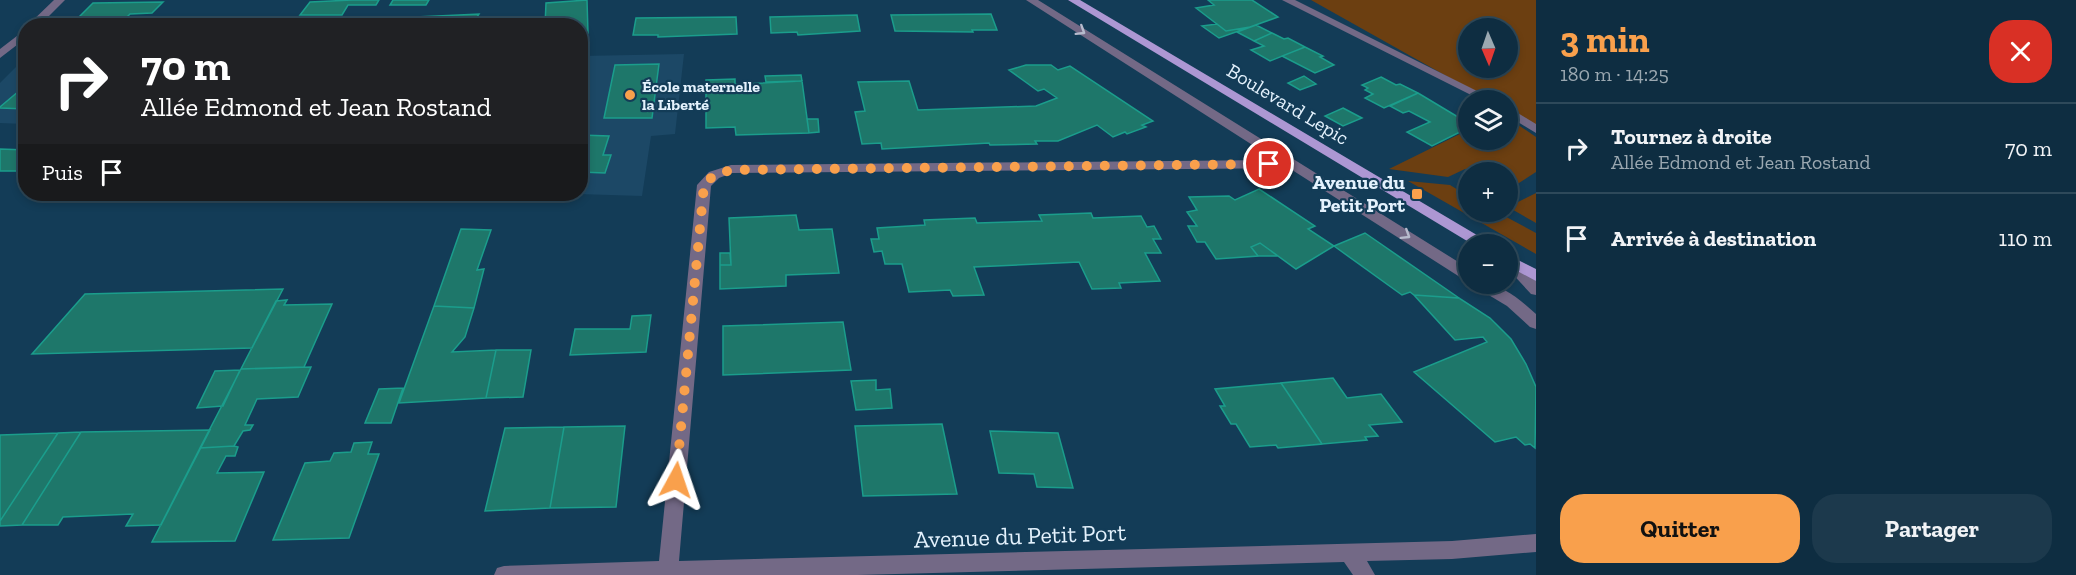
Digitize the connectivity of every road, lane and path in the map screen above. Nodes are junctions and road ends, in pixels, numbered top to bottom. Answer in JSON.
{"nodes":[{"id":1,"x":60,"y":0,"type":"edge"},
{"id":2,"x":1031,"y":0,"type":"edge"},
{"id":3,"x":1073,"y":0,"type":"edge"},
{"id":4,"x":1287,"y":0,"type":"edge"},
{"id":5,"x":41,"y":18,"type":"edge"},
{"id":6,"x":18,"y":39,"type":"edge"},
{"id":7,"x":0,"y":56,"type":"edge"},
{"id":8,"x":1469,"y":90,"type":"edge"},
{"id":9,"x":1518,"y":117,"type":"edge"},
{"id":10,"x":1536,"y":129,"type":"edge"},
{"id":11,"x":1292,"y":164,"type":"junction"},
{"id":12,"x":1465,"y":234,"type":"edge"},
{"id":13,"x":1518,"y":266,"type":"edge"},
{"id":14,"x":1458,"y":269,"type":"edge"},
{"id":15,"x":1518,"y":271,"type":"edge"},
{"id":16,"x":1536,"y":276,"type":"edge"},
{"id":17,"x":1536,"y":290,"type":"edge"},
{"id":18,"x":1499,"y":294,"type":"edge"},
{"id":19,"x":1536,"y":323,"type":"edge"},
{"id":20,"x":1536,"y":543,"type":"edge"},
{"id":21,"x":1349,"y":553,"type":"junction"},
{"id":22,"x":668,"y":571,"type":"junction"},
{"id":23,"x":504,"y":575,"type":"edge"},
{"id":24,"x":1365,"y":575,"type":"edge"}],
"edges":[{"from":1,"to":5,"type":"street"},
{"from":2,"to":11,"type":"street","one_way":true},
{"from":3,"to":12,"type":"main road","name":"Boulevard Lepic"},
{"from":4,"to":8,"type":"street"},
{"from":6,"to":7,"type":"street"},
{"from":9,"to":10,"type":"street"},
{"from":11,"to":14,"type":"street","one_way":true},
{"from":11,"to":22,"type":"street"},
{"from":13,"to":16,"type":"main road"},
{"from":15,"to":17,"type":"street"},
{"from":18,"to":19,"type":"street"},
{"from":20,"to":21,"type":"street","name":"Avenue du Petit Port"},
{"from":21,"to":22,"type":"street","name":"Avenue du Petit Port"},
{"from":21,"to":24,"type":"street"},
{"from":22,"to":23,"type":"street","name":"Avenue du Petit Port"}]}
